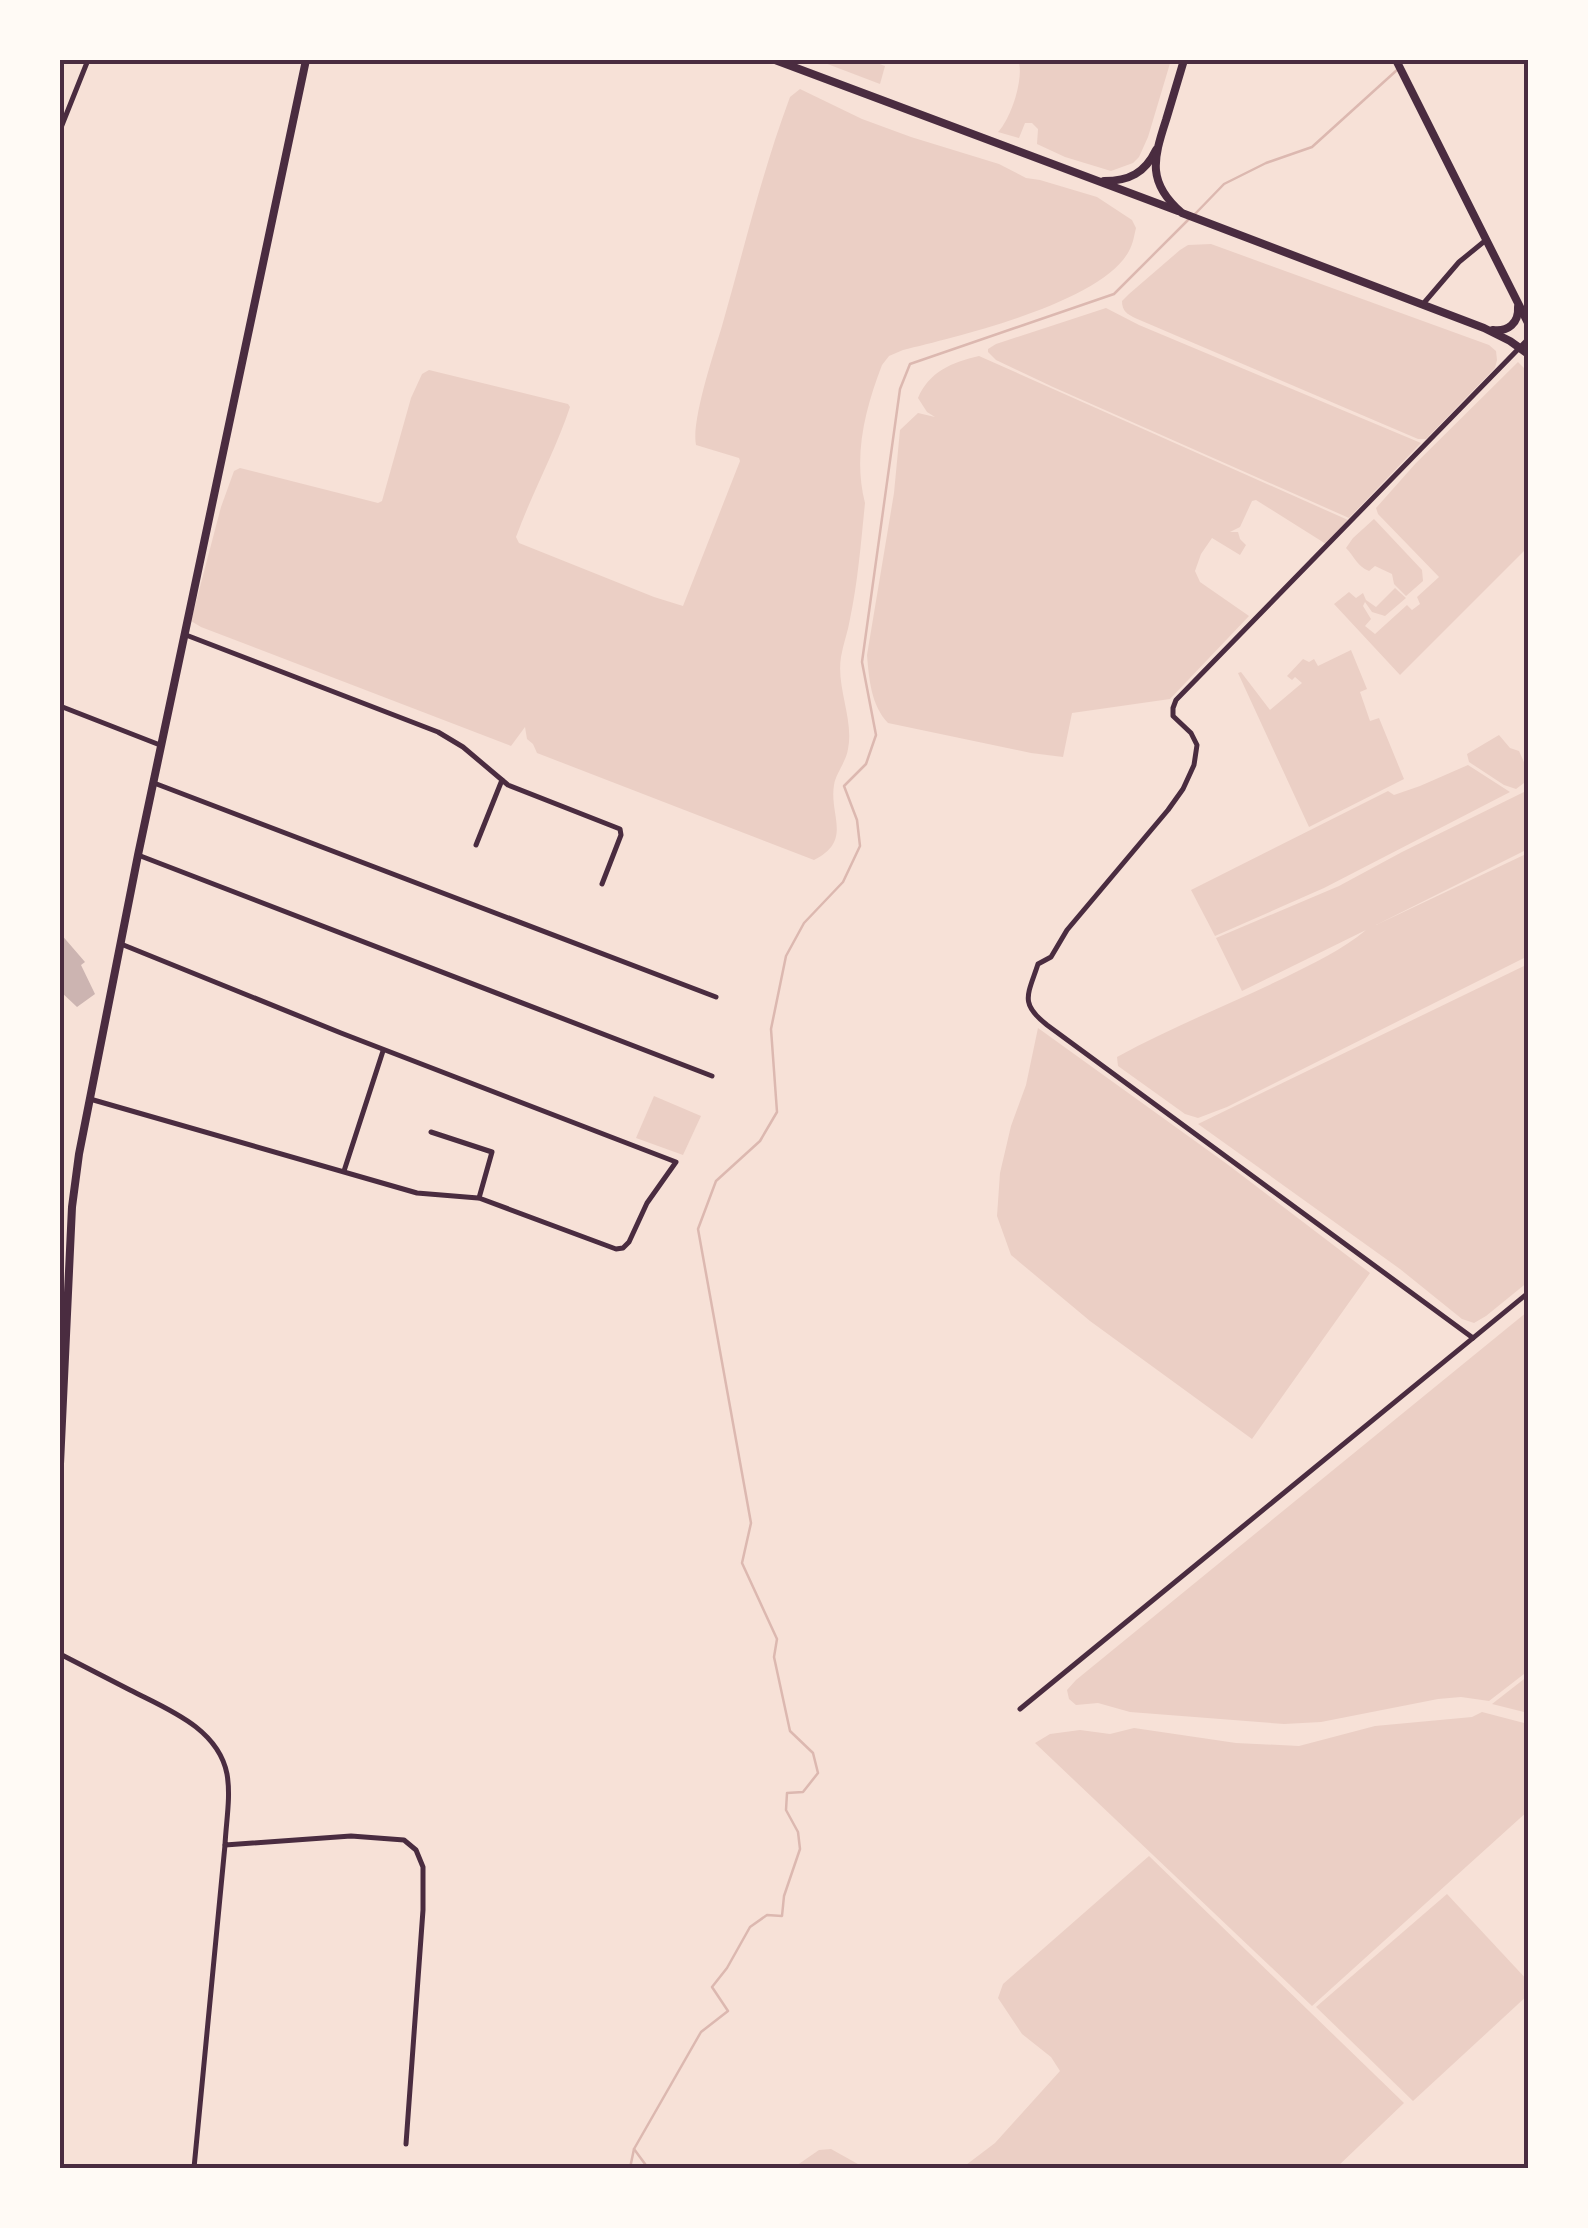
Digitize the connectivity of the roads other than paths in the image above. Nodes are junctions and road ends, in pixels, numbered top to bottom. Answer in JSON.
{"nodes":[{"id":1,"x":88,"y":60,"type":"edge"},
{"id":2,"x":306,"y":60,"type":"edge"},
{"id":3,"x":775,"y":60,"type":"edge"},
{"id":4,"x":1184,"y":60,"type":"edge"},
{"id":5,"x":1396,"y":60,"type":"edge"},
{"id":6,"x":60,"y":128,"type":"edge"},
{"id":7,"x":1156,"y":150,"type":"junction"},
{"id":8,"x":1100,"y":182,"type":"junction"},
{"id":9,"x":1182,"y":212,"type":"junction"},
{"id":10,"x":1486,"y":240,"type":"junction"},
{"id":11,"x":1517,"y":302,"type":"junction"},
{"id":12,"x":1423,"y":304,"type":"junction"},
{"id":13,"x":1528,"y":323,"type":"edge"},
{"id":14,"x":1484,"y":328,"type":"junction"},
{"id":15,"x":1528,"y":339,"type":"edge"},
{"id":16,"x":1524,"y":352,"type":"edge"},
{"id":17,"x":186,"y":635,"type":"junction"},
{"id":18,"x":60,"y":706,"type":"edge"},
{"id":19,"x":163,"y":746,"type":"junction"},
{"id":20,"x":502,"y":780,"type":"junction"},
{"id":21,"x":154,"y":783,"type":"junction"},
{"id":22,"x":476,"y":845,"type":"dead end"},
{"id":23,"x":138,"y":855,"type":"junction"},
{"id":24,"x":602,"y":884,"type":"dead end"},
{"id":25,"x":121,"y":944,"type":"junction"},
{"id":26,"x":716,"y":997,"type":"dead end"},
{"id":27,"x":383,"y":1050,"type":"junction"},
{"id":28,"x":712,"y":1076,"type":"dead end"},
{"id":29,"x":90,"y":1099,"type":"junction"},
{"id":30,"x":431,"y":1132,"type":"dead end"},
{"id":31,"x":344,"y":1171,"type":"junction"},
{"id":32,"x":479,"y":1198,"type":"junction"},
{"id":33,"x":1528,"y":1292,"type":"edge"},
{"id":34,"x":1473,"y":1338,"type":"junction"},
{"id":35,"x":60,"y":1464,"type":"edge"},
{"id":36,"x":60,"y":1654,"type":"edge"},
{"id":37,"x":1020,"y":1708,"type":"dead end"},
{"id":38,"x":224,"y":1845,"type":"junction"},
{"id":39,"x":406,"y":2144,"type":"dead end"},
{"id":40,"x":194,"y":2168,"type":"edge"}],
"edges":[{"from":1,"to":6,"type":"street"},
{"from":2,"to":17,"type":"street"},
{"from":3,"to":8,"type":"street"},
{"from":4,"to":7,"type":"street"},
{"from":5,"to":10,"type":"street"},
{"from":7,"to":8,"type":"street"},
{"from":7,"to":9,"type":"street"},
{"from":8,"to":9,"type":"street"},
{"from":9,"to":12,"type":"street"},
{"from":10,"to":11,"type":"street"},
{"from":10,"to":12,"type":"street"},
{"from":11,"to":13,"type":"street"},
{"from":11,"to":14,"type":"street"},
{"from":12,"to":14,"type":"street"},
{"from":14,"to":16,"type":"street"},
{"from":15,"to":16,"type":"street"},
{"from":16,"to":34,"type":"street"},
{"from":17,"to":19,"type":"street"},
{"from":17,"to":20,"type":"street"},
{"from":18,"to":19,"type":"street"},
{"from":19,"to":21,"type":"street"},
{"from":20,"to":22,"type":"street"},
{"from":20,"to":24,"type":"street"},
{"from":21,"to":23,"type":"street"},
{"from":21,"to":26,"type":"street"},
{"from":23,"to":25,"type":"street"},
{"from":23,"to":28,"type":"street"},
{"from":25,"to":27,"type":"street"},
{"from":25,"to":29,"type":"street"},
{"from":27,"to":31,"type":"street"},
{"from":27,"to":32,"type":"street"},
{"from":29,"to":31,"type":"street"},
{"from":29,"to":35,"type":"street"},
{"from":30,"to":32,"type":"street"},
{"from":31,"to":32,"type":"street"},
{"from":33,"to":34,"type":"street"},
{"from":34,"to":37,"type":"street"},
{"from":36,"to":38,"type":"street"},
{"from":38,"to":39,"type":"street"},
{"from":38,"to":40,"type":"street"}]}
